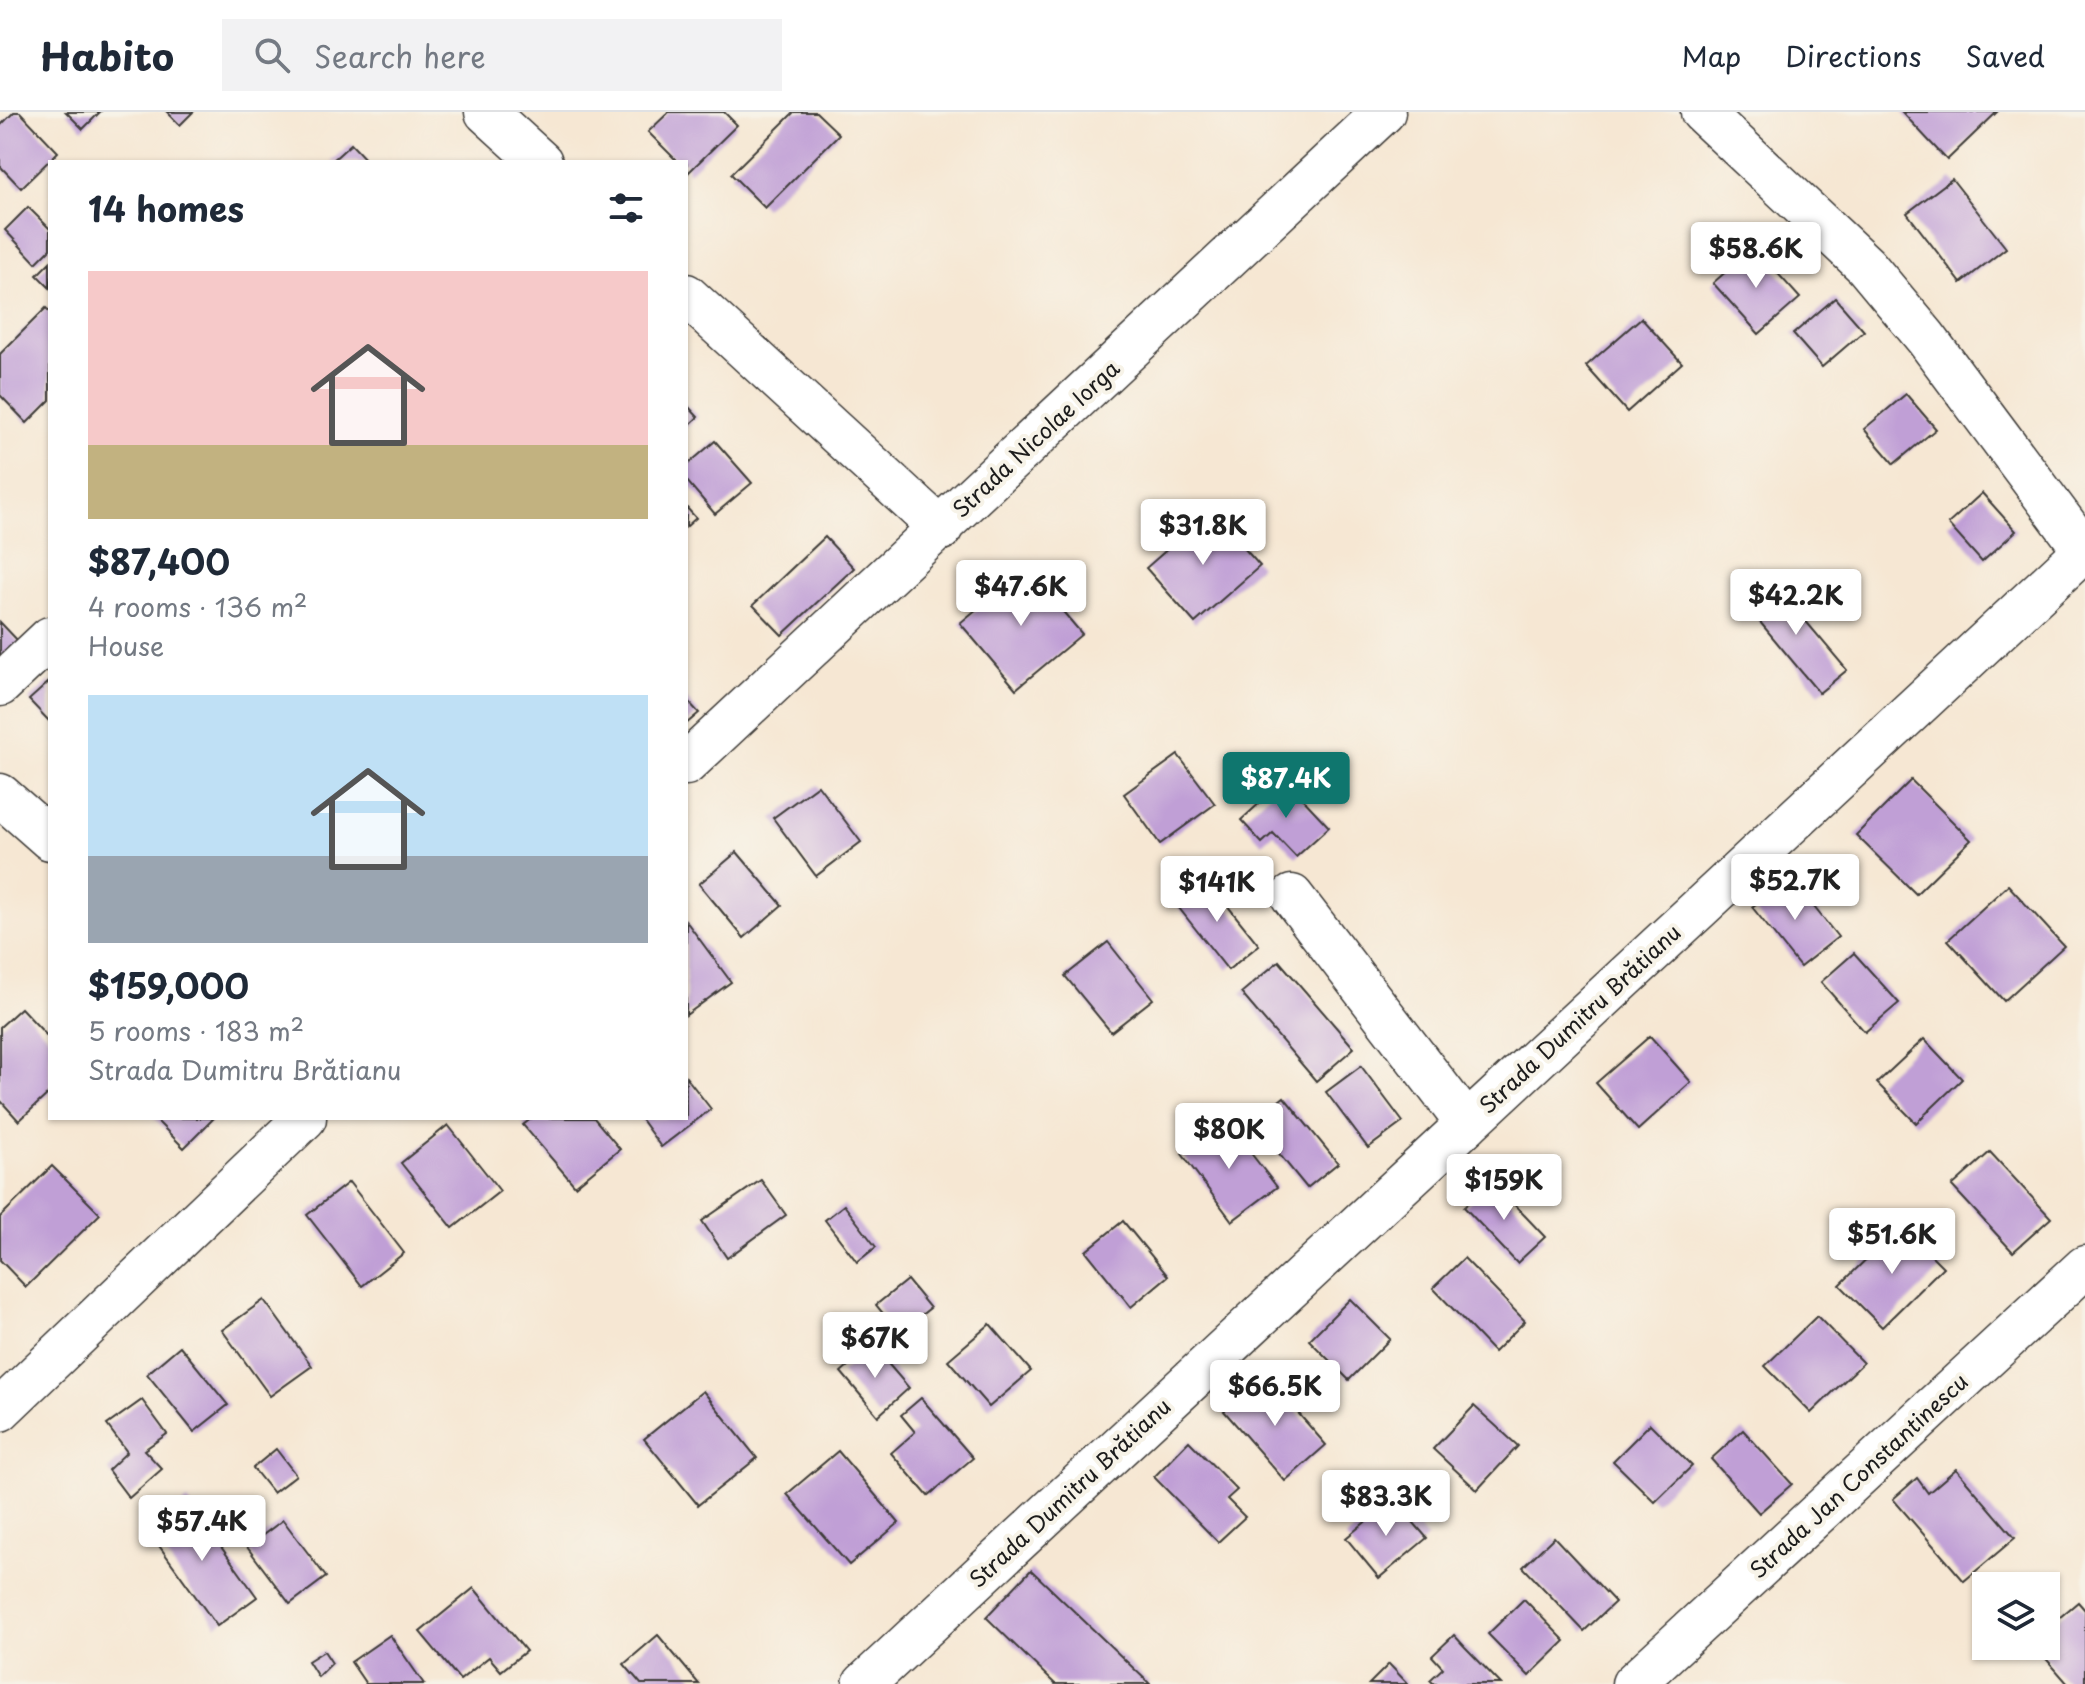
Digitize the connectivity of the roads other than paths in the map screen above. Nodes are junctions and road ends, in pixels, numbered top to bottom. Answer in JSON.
{"nodes":[{"id":1,"x":486,"y":112,"type":"edge"},
{"id":2,"x":1384,"y":112,"type":"edge"},
{"id":3,"x":1702,"y":112,"type":"edge"},
{"id":4,"x":539,"y":160,"type":"edge"},
{"id":5,"x":688,"y":297,"type":"edge"},
{"id":6,"x":941,"y":529,"type":"junction"},
{"id":7,"x":2085,"y":550,"type":"edge"},
{"id":8,"x":48,"y":640,"type":"edge"},
{"id":9,"x":0,"y":685,"type":"edge"},
{"id":10,"x":688,"y":762,"type":"edge"},
{"id":11,"x":0,"y":795,"type":"edge"},
{"id":12,"x":48,"y":837,"type":"edge"},
{"id":13,"x":1292,"y":896,"type":"dead end"},
{"id":14,"x":303,"y":1120,"type":"edge"},
{"id":15,"x":1467,"y":1124,"type":"junction"},
{"id":16,"x":2085,"y":1267,"type":"edge"},
{"id":17,"x":0,"y":1410,"type":"edge"},
{"id":18,"x":864,"y":1684,"type":"edge"},
{"id":19,"x":1633,"y":1684,"type":"edge"}],
"edges":[{"from":1,"to":4,"type":"street"},
{"from":2,"to":6,"type":"street","name":"Strada Nicolae Iorga"},
{"from":3,"to":7,"type":"street"},
{"from":5,"to":6,"type":"street"},
{"from":6,"to":10,"type":"street","name":"Strada Nicolae Iorga"},
{"from":7,"to":15,"type":"street","name":"Strada Dumitru Brătianu"},
{"from":8,"to":9,"type":"street"},
{"from":11,"to":12,"type":"street"},
{"from":13,"to":15,"type":"street"},
{"from":14,"to":17,"type":"street"},
{"from":15,"to":18,"type":"street","name":"Strada Dumitru Brătianu"},
{"from":16,"to":19,"type":"street","name":"Strada Jan Constantinescu"}]}
